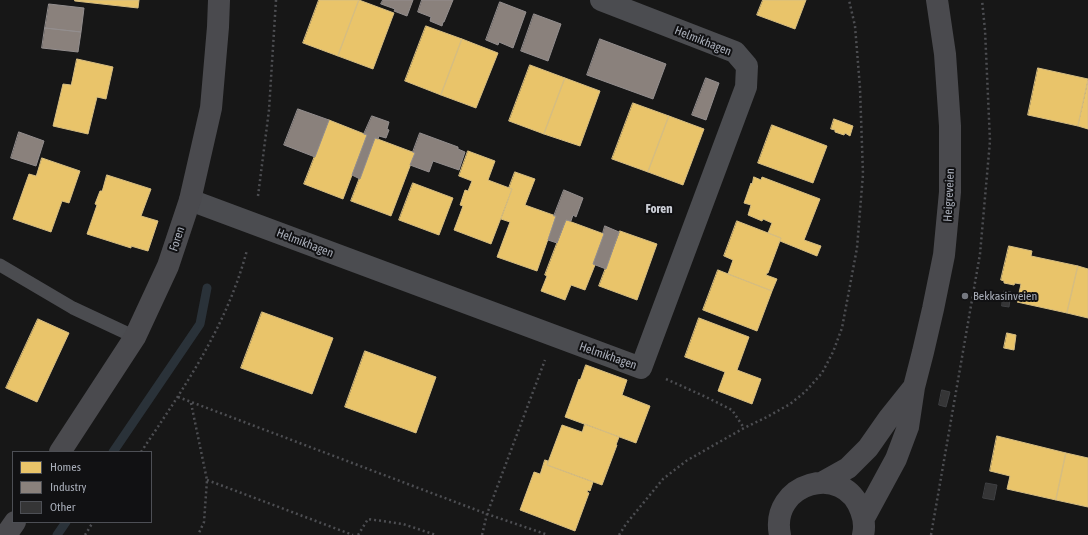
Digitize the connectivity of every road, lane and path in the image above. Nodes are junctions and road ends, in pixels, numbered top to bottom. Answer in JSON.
{"nodes":[{"id":1,"x":219,"y":0,"type":"edge"},
{"id":2,"x":601,"y":0,"type":"edge"},
{"id":3,"x":849,"y":0,"type":"edge"},
{"id":4,"x":937,"y":0,"type":"edge"},
{"id":5,"x":190,"y":200,"type":"junction"},
{"id":6,"x":0,"y":265,"type":"edge"},
{"id":7,"x":554,"y":336,"type":"junction"},
{"id":8,"x":135,"y":337,"type":"junction"},
{"id":9,"x":641,"y":368,"type":"junction"},
{"id":10,"x":914,"y":387,"type":"junction"},
{"id":11,"x":191,"y":402,"type":"junction"},
{"id":12,"x":744,"y":428,"type":"junction"},
{"id":13,"x":61,"y":451,"type":"edge"},
{"id":14,"x":142,"y":451,"type":"edge"},
{"id":15,"x":207,"y":480,"type":"junction"},
{"id":16,"x":823,"y":482,"type":"junction"},
{"id":17,"x":487,"y":514,"type":"junction"},
{"id":18,"x":14,"y":523,"type":"edge"},
{"id":19,"x":92,"y":523,"type":"edge"},
{"id":20,"x":864,"y":530,"type":"edge"},
{"id":21,"x":778,"y":533,"type":"edge"},
{"id":22,"x":6,"y":535,"type":"edge"},
{"id":23,"x":84,"y":535,"type":"edge"},
{"id":24,"x":198,"y":535,"type":"edge"},
{"id":25,"x":353,"y":535,"type":"edge"},
{"id":26,"x":358,"y":535,"type":"edge"},
{"id":27,"x":436,"y":535,"type":"edge"},
{"id":28,"x":482,"y":535,"type":"edge"},
{"id":29,"x":548,"y":535,"type":"edge"},
{"id":30,"x":619,"y":535,"type":"edge"}],
"edges":[{"from":1,"to":5,"type":"main road","name":"Foren"},
{"from":2,"to":9,"type":"street","name":"Helmikhagen"},
{"from":3,"to":12,"type":"path"},
{"from":4,"to":10,"type":"main road","name":"Heigreveien"},
{"from":5,"to":7,"type":"street","name":"Helmikhagen"},
{"from":5,"to":8,"type":"main road","name":"Foren"},
{"from":6,"to":8,"type":"lane"},
{"from":7,"to":9,"type":"street","name":"Helmikhagen"},
{"from":7,"to":17,"type":"path"},
{"from":8,"to":13,"type":"main road","name":"Foren"},
{"from":9,"to":12,"type":"path"},
{"from":10,"to":16,"type":"main road","name":"Heigreveien"},
{"from":10,"to":20,"type":"main road","name":"Heigreveien"},
{"from":11,"to":14,"type":"path"},
{"from":11,"to":15,"type":"path"},
{"from":11,"to":17,"type":"path"},
{"from":12,"to":30,"type":"path"},
{"from":15,"to":24,"type":"path"},
{"from":15,"to":25,"type":"path"},
{"from":16,"to":20,"type":"main road","name":"Heigreveien"},
{"from":16,"to":21,"type":"main road","name":"Heigreveien"},
{"from":17,"to":28,"type":"path"},
{"from":17,"to":29,"type":"path"},
{"from":18,"to":22,"type":"main road"},
{"from":19,"to":23,"type":"path"},
{"from":26,"to":27,"type":"path"}]}
